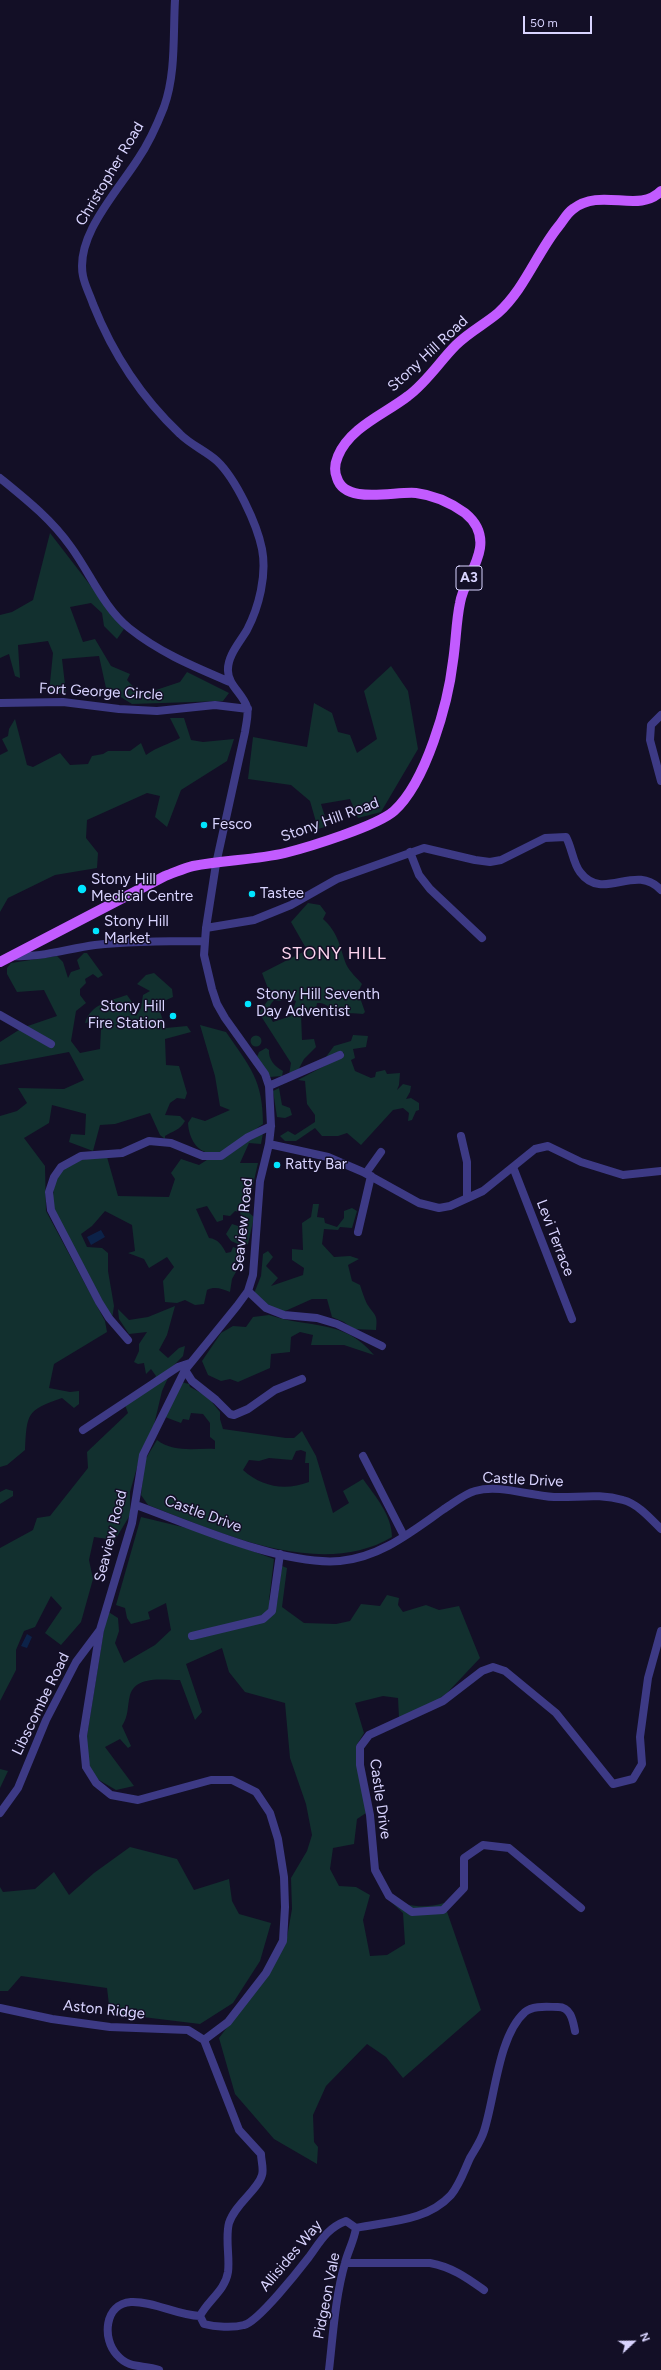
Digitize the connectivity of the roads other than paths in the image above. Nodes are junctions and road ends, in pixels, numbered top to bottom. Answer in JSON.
{"nodes":[{"id":1,"x":175,"y":0,"type":"edge"},
{"id":2,"x":661,"y":191,"type":"edge"},
{"id":3,"x":0,"y":478,"type":"edge"},
{"id":4,"x":230,"y":682,"type":"junction"},
{"id":5,"x":0,"y":703,"type":"edge"},
{"id":6,"x":248,"y":709,"type":"junction"},
{"id":7,"x":661,"y":715,"type":"edge"},
{"id":8,"x":661,"y":781,"type":"edge"},
{"id":9,"x":410,"y":852,"type":"junction"},
{"id":10,"x":216,"y":864,"type":"junction"},
{"id":11,"x":661,"y":890,"type":"edge"},
{"id":12,"x":206,"y":928,"type":"junction"},
{"id":13,"x":482,"y":938,"type":"dead end"},
{"id":14,"x":205,"y":941,"type":"junction"},
{"id":15,"x":11,"y":956,"type":"junction"},
{"id":16,"x":0,"y":962,"type":"edge"},
{"id":17,"x":0,"y":1015,"type":"edge"},
{"id":18,"x":51,"y":1044,"type":"dead end"},
{"id":19,"x":340,"y":1055,"type":"dead end"},
{"id":20,"x":269,"y":1086,"type":"junction"},
{"id":21,"x":271,"y":1126,"type":"junction"},
{"id":22,"x":461,"y":1136,"type":"dead end"},
{"id":23,"x":269,"y":1144,"type":"junction"},
{"id":24,"x":381,"y":1152,"type":"dead end"},
{"id":25,"x":512,"y":1167,"type":"junction"},
{"id":26,"x":661,"y":1171,"type":"edge"},
{"id":27,"x":369,"y":1175,"type":"junction"},
{"id":28,"x":467,"y":1198,"type":"junction"},
{"id":29,"x":358,"y":1232,"type":"dead end"},
{"id":30,"x":248,"y":1291,"type":"junction"},
{"id":31,"x":572,"y":1319,"type":"dead end"},
{"id":32,"x":128,"y":1340,"type":"dead end"},
{"id":33,"x":382,"y":1346,"type":"dead end"},
{"id":34,"x":188,"y":1367,"type":"junction"},
{"id":35,"x":302,"y":1378,"type":"dead end"},
{"id":36,"x":83,"y":1430,"type":"dead end"},
{"id":37,"x":363,"y":1456,"type":"dead end"},
{"id":38,"x":136,"y":1505,"type":"junction"},
{"id":39,"x":661,"y":1529,"type":"edge"},
{"id":40,"x":404,"y":1536,"type":"junction"},
{"id":41,"x":280,"y":1554,"type":"junction"},
{"id":42,"x":100,"y":1630,"type":"junction"},
{"id":43,"x":661,"y":1631,"type":"edge"},
{"id":44,"x":192,"y":1636,"type":"dead end"},
{"id":45,"x":0,"y":1813,"type":"edge"},
{"id":46,"x":581,"y":1908,"type":"dead end"},
{"id":47,"x":0,"y":2008,"type":"edge"},
{"id":48,"x":575,"y":2031,"type":"dead end"},
{"id":49,"x":204,"y":2040,"type":"junction"},
{"id":50,"x":356,"y":2228,"type":"junction"},
{"id":51,"x":345,"y":2263,"type":"junction"},
{"id":52,"x":484,"y":2290,"type":"dead end"},
{"id":53,"x":200,"y":2316,"type":"junction"},
{"id":54,"x":159,"y":2370,"type":"edge"},
{"id":55,"x":329,"y":2370,"type":"edge"}],
"edges":[{"from":1,"to":4,"type":"street","name":"Christopher Road"},
{"from":2,"to":10,"type":"main road","name":"Stony Hill Road","number":"A3"},
{"from":3,"to":4,"type":"street"},
{"from":4,"to":6,"type":"street"},
{"from":5,"to":6,"type":"street","name":"Fort George Circle"},
{"from":6,"to":10,"type":"street"},
{"from":7,"to":8,"type":"street"},
{"from":9,"to":11,"type":"street"},
{"from":9,"to":12,"type":"street"},
{"from":9,"to":13,"type":"street"},
{"from":10,"to":12,"type":"street","name":"Seaview Road"},
{"from":10,"to":15,"type":"main road","name":"Stony Hill Road","number":"A3"},
{"from":12,"to":14,"type":"street","name":"Seaview Road"},
{"from":14,"to":15,"type":"street"},
{"from":14,"to":20,"type":"street","name":"Seaview Road"},
{"from":15,"to":16,"type":"main road","name":"Stony Hill Road","number":"A3"},
{"from":17,"to":18,"type":"street"},
{"from":19,"to":20,"type":"street"},
{"from":20,"to":21,"type":"street","name":"Seaview Road"},
{"from":21,"to":23,"type":"street","name":"Seaview Road"},
{"from":21,"to":32,"type":"street"},
{"from":22,"to":28,"type":"street"},
{"from":23,"to":27,"type":"street"},
{"from":23,"to":30,"type":"street","name":"Seaview Road"},
{"from":24,"to":27,"type":"street"},
{"from":25,"to":26,"type":"street"},
{"from":25,"to":28,"type":"street"},
{"from":25,"to":31,"type":"street","name":"Levi Terrace"},
{"from":27,"to":28,"type":"street"},
{"from":27,"to":29,"type":"street"},
{"from":30,"to":33,"type":"street"},
{"from":30,"to":34,"type":"street","name":"Seaview Road"},
{"from":34,"to":35,"type":"street"},
{"from":34,"to":36,"type":"street"},
{"from":34,"to":38,"type":"street","name":"Seaview Road"},
{"from":37,"to":40,"type":"street"},
{"from":38,"to":41,"type":"street","name":"Castle Drive"},
{"from":38,"to":42,"type":"street","name":"Seaview Road"},
{"from":39,"to":40,"type":"street","name":"Castle Drive"},
{"from":40,"to":41,"type":"street","name":"Castle Drive"},
{"from":41,"to":44,"type":"street"},
{"from":42,"to":45,"type":"street","name":"Libscombe Road"},
{"from":42,"to":49,"type":"street","name":"Seaview Road"},
{"from":43,"to":46,"type":"street","name":"Castle Drive"},
{"from":47,"to":49,"type":"street","name":"Aston Ridge"},
{"from":48,"to":50,"type":"street","name":"Allisides Way"},
{"from":49,"to":53,"type":"street"},
{"from":50,"to":51,"type":"street","name":"Pidgeon Vale"},
{"from":50,"to":53,"type":"street","name":"Allisides Way"},
{"from":51,"to":52,"type":"street"},
{"from":51,"to":55,"type":"street","name":"Pidgeon Vale"},
{"from":53,"to":54,"type":"street"}]}
